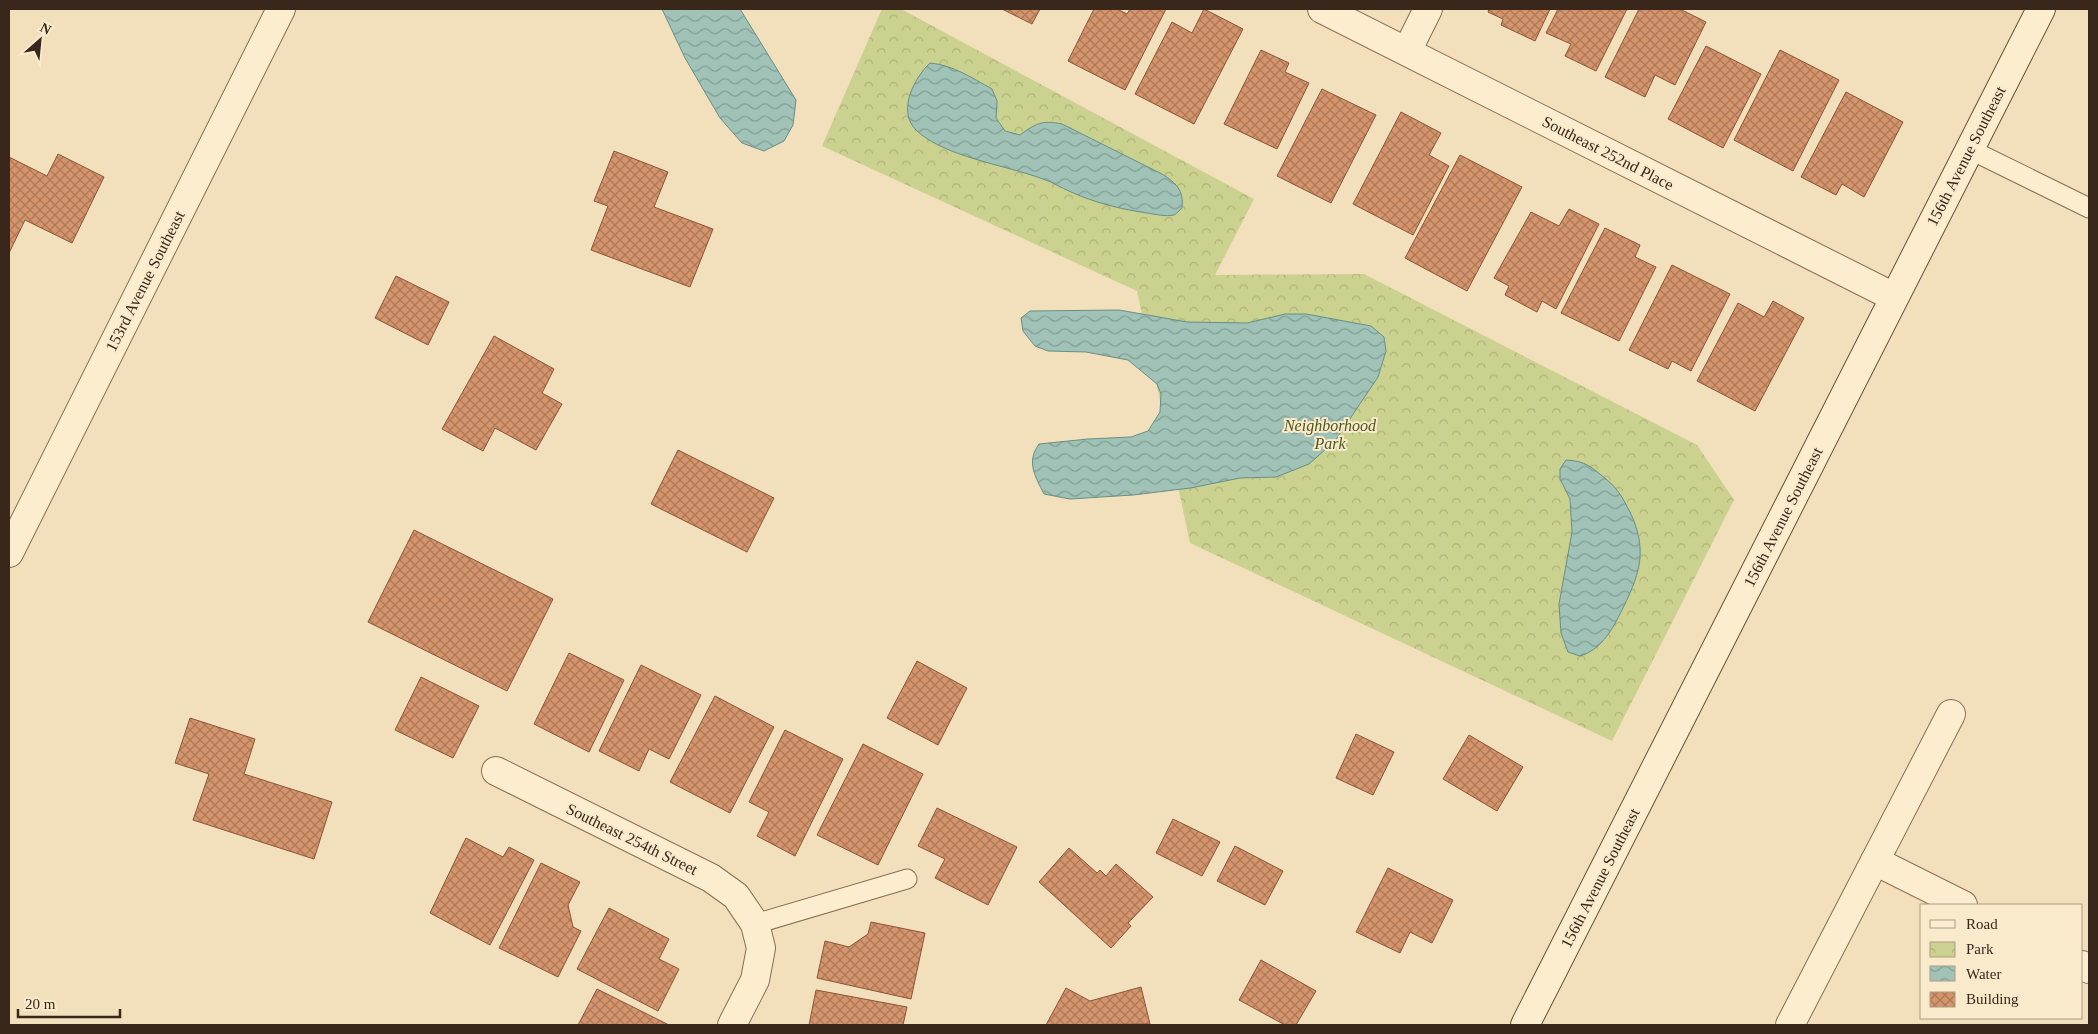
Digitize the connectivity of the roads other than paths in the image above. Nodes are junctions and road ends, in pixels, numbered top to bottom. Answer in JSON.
{"nodes":[{"id":1,"x":281,"y":9,"type":"edge"},
{"id":2,"x":1322,"y":9,"type":"edge"},
{"id":3,"x":1428,"y":9,"type":"edge"},
{"id":4,"x":2041,"y":9,"type":"edge"},
{"id":5,"x":1407,"y":51,"type":"junction"},
{"id":6,"x":1969,"y":149,"type":"junction"},
{"id":7,"x":2089,"y":208,"type":"edge"},
{"id":8,"x":1894,"y":297,"type":"junction"},
{"id":9,"x":9,"y":553,"type":"edge"},
{"id":10,"x":1951,"y":714,"type":"dead end"},
{"id":11,"x":496,"y":771,"type":"dead end"},
{"id":12,"x":1875,"y":861,"type":"junction"},
{"id":13,"x":907,"y":879,"type":"dead end"},
{"id":14,"x":1961,"y":904,"type":"edge"},
{"id":15,"x":755,"y":924,"type":"junction"},
{"id":16,"x":732,"y":1025,"type":"edge"},
{"id":17,"x":1525,"y":1025,"type":"edge"},
{"id":18,"x":1790,"y":1025,"type":"edge"}],
"edges":[{"from":1,"to":9,"type":"street","name":"153rd Avenue Southeast"},
{"from":2,"to":5,"type":"street","name":"Southeast 252nd Place"},
{"from":3,"to":5,"type":"street"},
{"from":4,"to":6,"type":"street","name":"156th Avenue Southeast"},
{"from":5,"to":8,"type":"street","name":"Southeast 252nd Place"},
{"from":6,"to":7,"type":"lane"},
{"from":6,"to":8,"type":"street","name":"156th Avenue Southeast"},
{"from":8,"to":17,"type":"street","name":"156th Avenue Southeast"},
{"from":10,"to":12,"type":"street"},
{"from":11,"to":15,"type":"street","name":"Southeast 254th Street"},
{"from":12,"to":14,"type":"street"},
{"from":12,"to":18,"type":"street"},
{"from":13,"to":15,"type":"lane"},
{"from":15,"to":16,"type":"street"}]}
